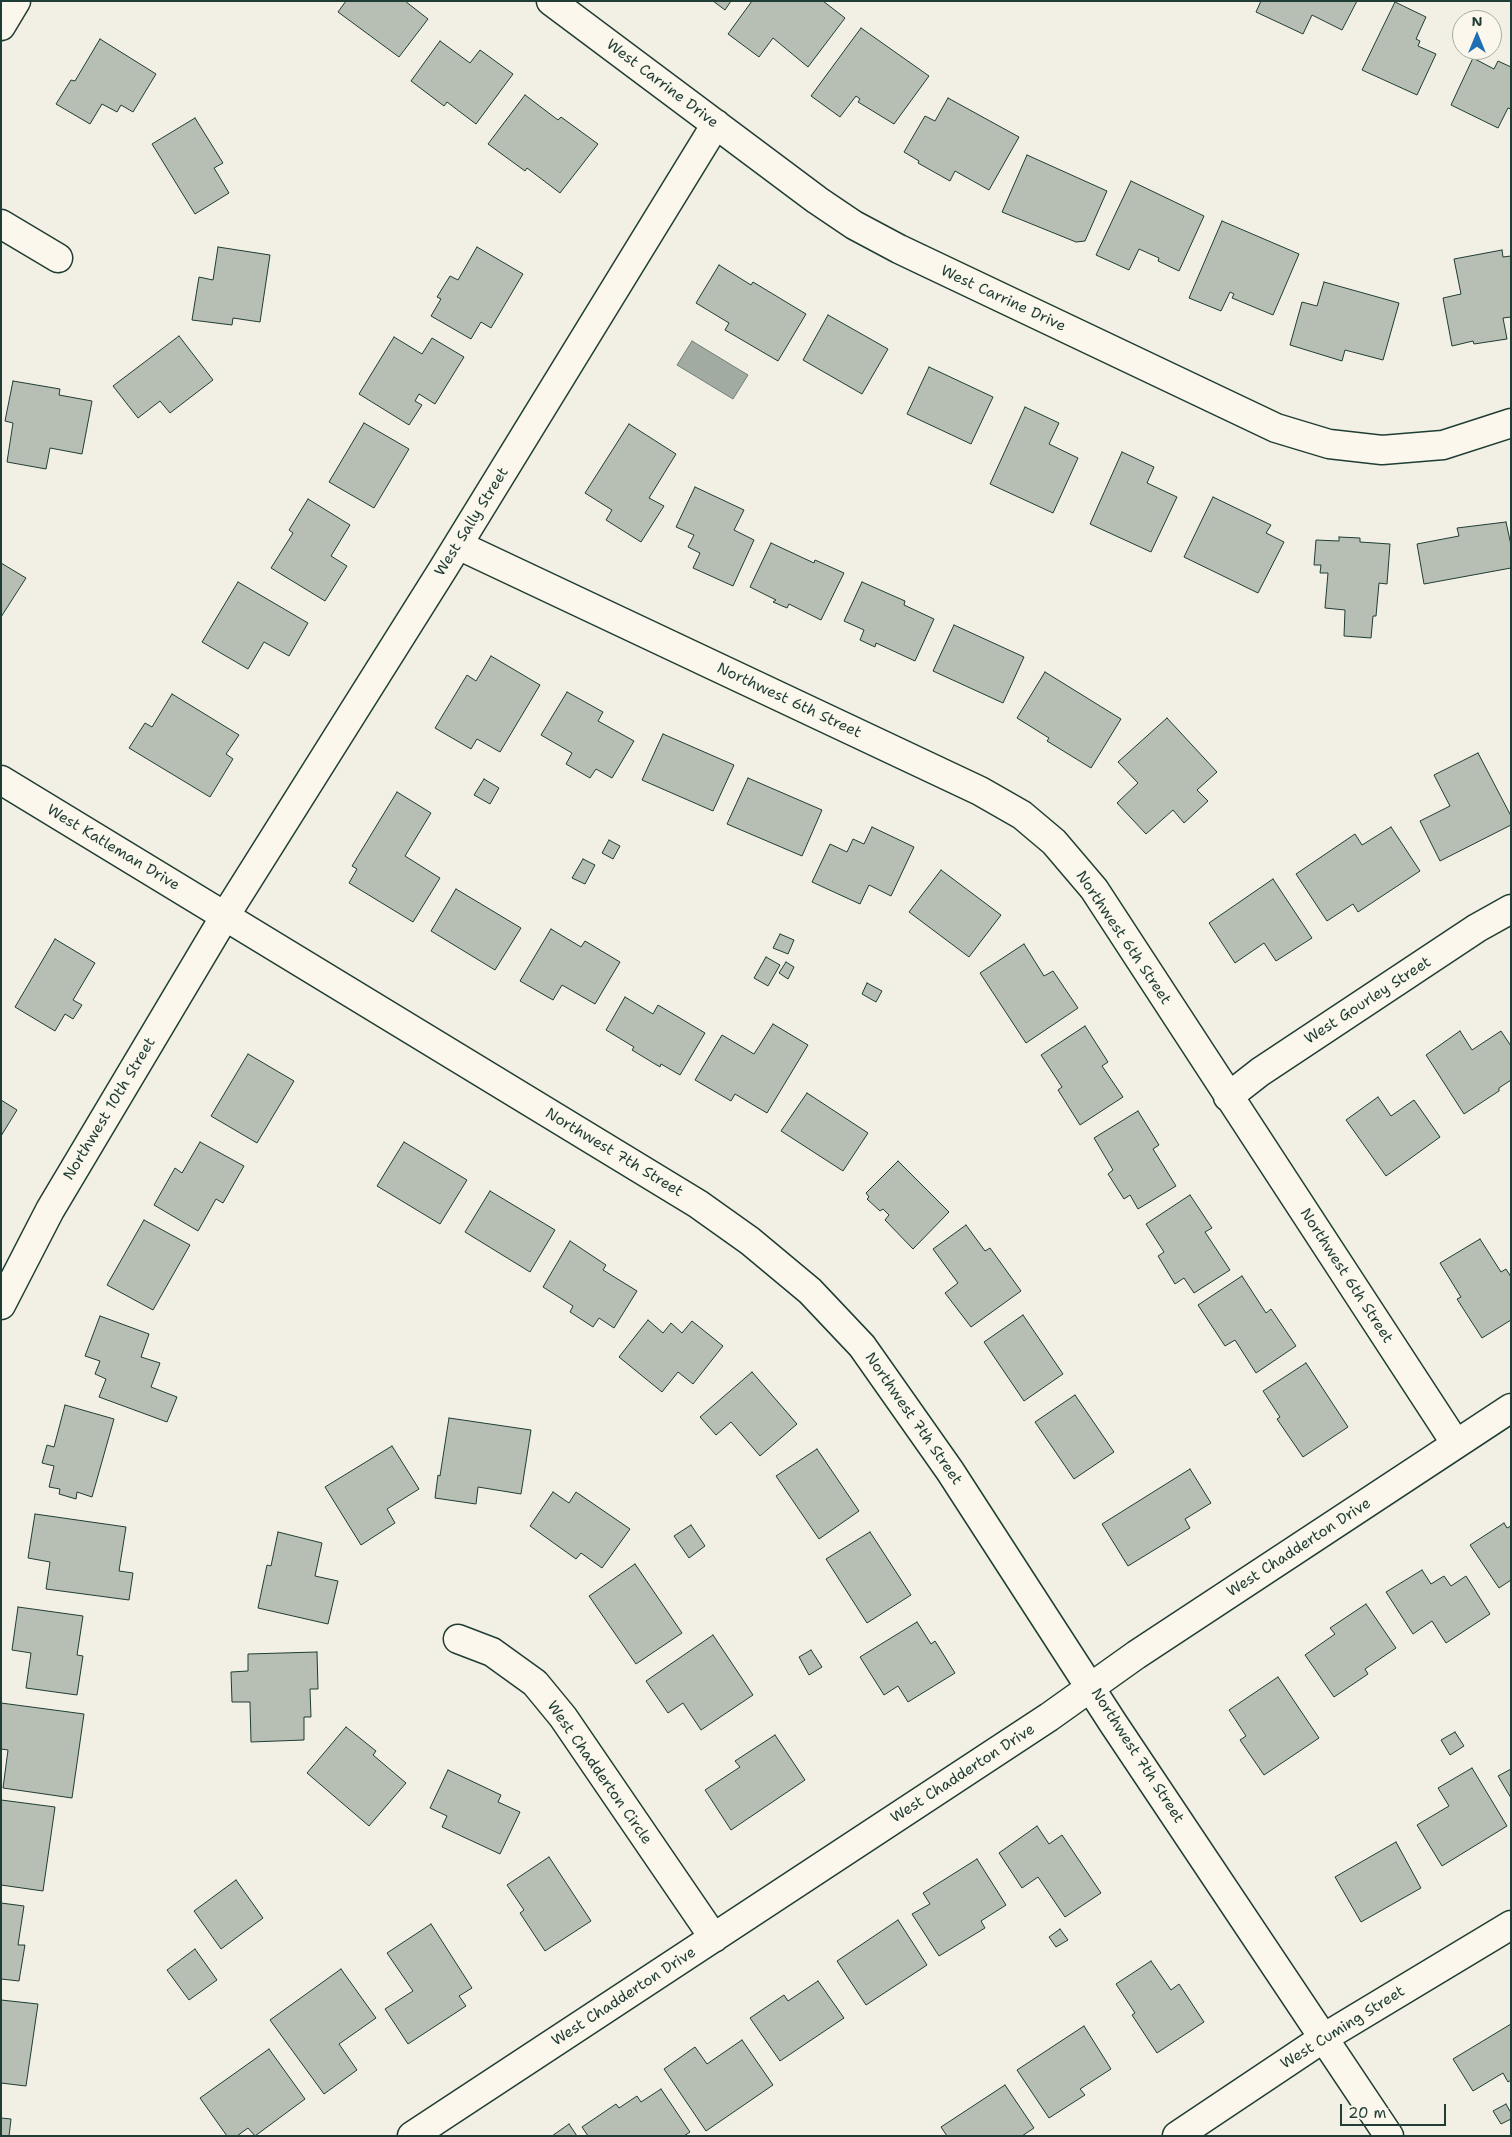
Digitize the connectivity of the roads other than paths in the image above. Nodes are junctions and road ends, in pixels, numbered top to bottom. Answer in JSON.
{"nodes":[{"id":1,"x":16,"y":1,"type":"edge"},
{"id":2,"x":552,"y":1,"type":"edge"},
{"id":3,"x":1,"y":26,"type":"edge"},
{"id":4,"x":716,"y":124,"type":"junction"},
{"id":5,"x":1,"y":224,"type":"edge"},
{"id":6,"x":58,"y":258,"type":"dead end"},
{"id":7,"x":1511,"y":423,"type":"edge"},
{"id":8,"x":458,"y":545,"type":"junction"},
{"id":9,"x":1,"y":780,"type":"edge"},
{"id":10,"x":1511,"y":909,"type":"edge"},
{"id":11,"x":225,"y":916,"type":"junction"},
{"id":12,"x":1228,"y":1097,"type":"junction"},
{"id":13,"x":1,"y":1305,"type":"edge"},
{"id":14,"x":1511,"y":1408,"type":"edge"},
{"id":15,"x":1456,"y":1444,"type":"junction"},
{"id":16,"x":458,"y":1639,"type":"dead end"},
{"id":17,"x":1091,"y":1687,"type":"junction"},
{"id":18,"x":1511,"y":1925,"type":"edge"},
{"id":19,"x":714,"y":1938,"type":"junction"},
{"id":20,"x":1325,"y":2037,"type":"junction"},
{"id":21,"x":412,"y":2136,"type":"edge"},
{"id":22,"x":1177,"y":2136,"type":"edge"},
{"id":23,"x":1389,"y":2136,"type":"edge"}],
"edges":[{"from":1,"to":3,"type":"street"},
{"from":2,"to":4,"type":"street","name":"West Carrine Drive"},
{"from":4,"to":7,"type":"street","name":"West Carrine Drive"},
{"from":4,"to":8,"type":"street","name":"West Sally Street"},
{"from":5,"to":6,"type":"street"},
{"from":8,"to":11,"type":"street","name":"West Sally Street"},
{"from":8,"to":12,"type":"street","name":"Northwest 6th Street"},
{"from":9,"to":11,"type":"street","name":"West Katleman Drive"},
{"from":10,"to":12,"type":"street","name":"West Gourley Street"},
{"from":11,"to":13,"type":"street","name":"Northwest 10th Street"},
{"from":11,"to":17,"type":"street","name":"Northwest 7th Street"},
{"from":12,"to":15,"type":"street","name":"Northwest 6th Street"},
{"from":14,"to":15,"type":"street","name":"West Chadderton Drive"},
{"from":15,"to":17,"type":"street","name":"West Chadderton Drive"},
{"from":16,"to":19,"type":"street","name":"West Chadderton Circle"},
{"from":17,"to":19,"type":"street","name":"West Chadderton Drive"},
{"from":17,"to":20,"type":"street","name":"Northwest 7th Street"},
{"from":18,"to":20,"type":"street","name":"West Cuming Street"},
{"from":19,"to":21,"type":"street","name":"West Chadderton Drive"},
{"from":20,"to":22,"type":"street","name":"West Cuming Street"},
{"from":20,"to":23,"type":"street","name":"Northwest 7th Street"}]}
